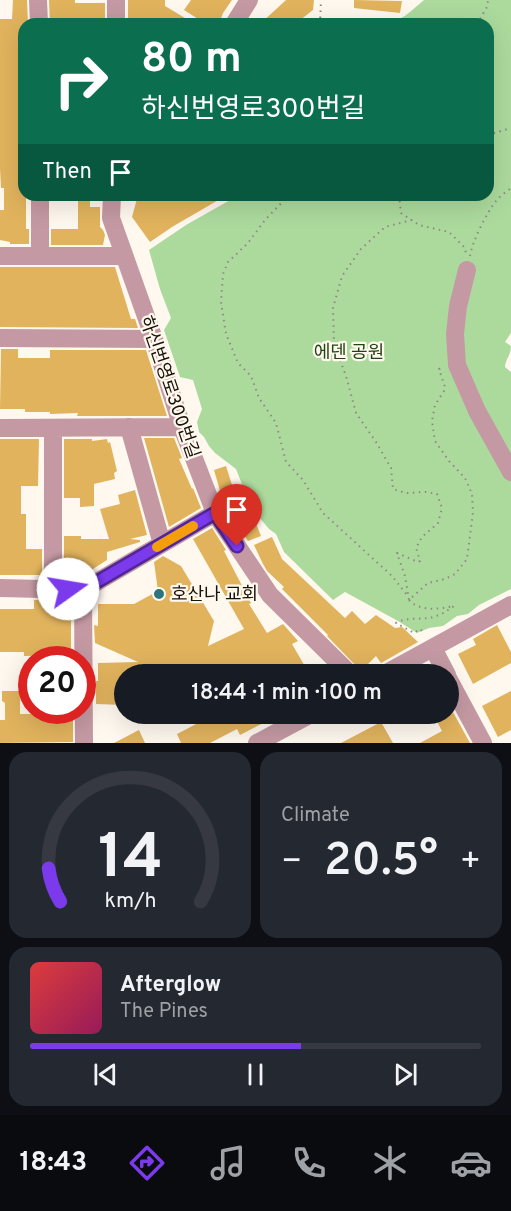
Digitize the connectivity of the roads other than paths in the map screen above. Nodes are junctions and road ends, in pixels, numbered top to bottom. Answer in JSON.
{"nodes":[{"id":1,"x":38,"y":0,"type":"edge"},
{"id":2,"x":116,"y":0,"type":"edge"},
{"id":3,"x":249,"y":0,"type":"edge"},
{"id":4,"x":39,"y":18,"type":"edge"},
{"id":5,"x":116,"y":18,"type":"edge"},
{"id":6,"x":238,"y":18,"type":"edge"},
{"id":7,"x":40,"y":201,"type":"edge"},
{"id":8,"x":112,"y":201,"type":"edge"},
{"id":9,"x":122,"y":201,"type":"edge"},
{"id":10,"x":111,"y":218,"type":"junction"},
{"id":11,"x":40,"y":255,"type":"junction"},
{"id":12,"x":0,"y":256,"type":"edge"},
{"id":13,"x":124,"y":256,"type":"junction"},
{"id":14,"x":467,"y":270,"type":"road end"},
{"id":15,"x":0,"y":338,"type":"edge"},
{"id":16,"x":154,"y":339,"type":"junction"},
{"id":17,"x":129,"y":427,"type":"junction"},
{"id":18,"x":182,"y":427,"type":"junction"},
{"id":19,"x":0,"y":428,"type":"edge"},
{"id":20,"x":53,"y":428,"type":"junction"},
{"id":21,"x":511,"y":472,"type":"edge"},
{"id":22,"x":215,"y":513,"type":"junction"},
{"id":23,"x":162,"y":544,"type":"junction"},
{"id":24,"x":0,"y":588,"type":"edge"},
{"id":25,"x":53,"y":588,"type":"junction"},
{"id":26,"x":83,"y":590,"type":"junction"},
{"id":27,"x":511,"y":605,"type":"edge"},
{"id":28,"x":438,"y":645,"type":"junction"},
{"id":29,"x":340,"y":664,"type":"edge"},
{"id":30,"x":403,"y":664,"type":"edge"},
{"id":31,"x":444,"y":664,"type":"edge"},
{"id":32,"x":459,"y":697,"type":"edge"},
{"id":33,"x":292,"y":724,"type":"edge"},
{"id":34,"x":84,"y":743,"type":"edge"},
{"id":35,"x":257,"y":743,"type":"edge"},
{"id":36,"x":483,"y":743,"type":"edge"}],
"edges":[{"from":1,"to":4,"type":"lane"},
{"from":2,"to":5,"type":"lane"},
{"from":3,"to":6,"type":"lane"},
{"from":7,"to":11,"type":"lane"},
{"from":8,"to":10,"type":"lane","name":"하신번영로300번길"},
{"from":9,"to":10,"type":"lane"},
{"from":10,"to":13,"type":"lane","name":"하신번영로300번길"},
{"from":11,"to":12,"type":"lane"},
{"from":11,"to":13,"type":"lane"},
{"from":13,"to":16,"type":"lane","name":"하신번영로300번길"},
{"from":14,"to":21,"type":"lane"},
{"from":15,"to":16,"type":"lane"},
{"from":16,"to":18,"type":"lane","name":"하신번영로300번길"},
{"from":17,"to":18,"type":"lane"},
{"from":17,"to":20,"type":"lane"},
{"from":17,"to":23,"type":"lane"},
{"from":18,"to":22,"type":"lane","name":"하신번영로300번길"},
{"from":19,"to":20,"type":"lane"},
{"from":20,"to":25,"type":"lane"},
{"from":22,"to":23,"type":"lane"},
{"from":22,"to":29,"type":"lane","name":"하신번영로300번길"},
{"from":23,"to":26,"type":"lane"},
{"from":24,"to":25,"type":"lane"},
{"from":25,"to":26,"type":"lane"},
{"from":26,"to":34,"type":"lane"},
{"from":27,"to":28,"type":"lane"},
{"from":28,"to":30,"type":"lane"},
{"from":28,"to":31,"type":"lane"},
{"from":32,"to":36,"type":"lane"},
{"from":33,"to":35,"type":"lane"}]}
